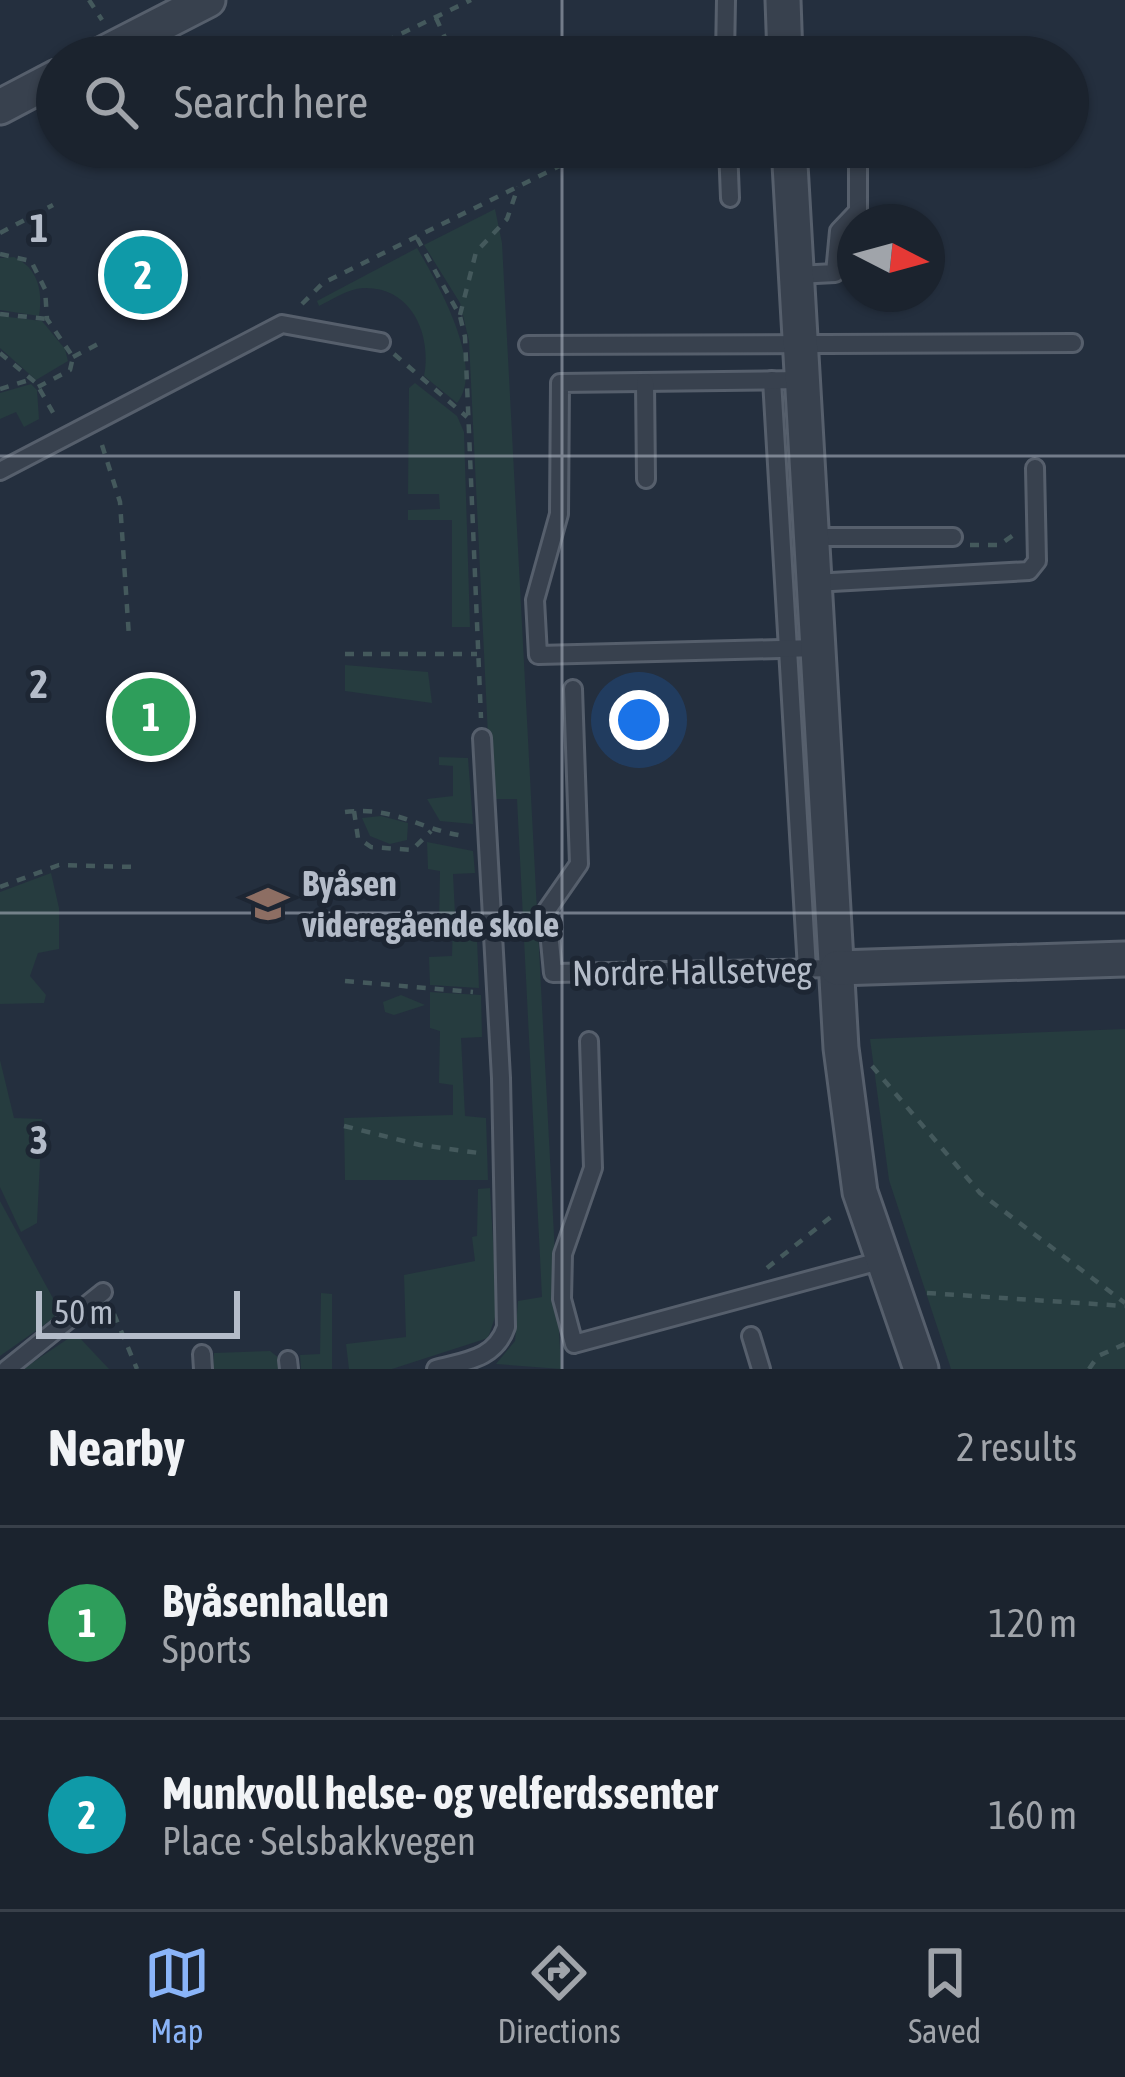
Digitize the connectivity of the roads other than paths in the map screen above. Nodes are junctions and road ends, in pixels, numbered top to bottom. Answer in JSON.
{"nodes":[{"id":1,"x":208,"y":0,"type":"edge"},
{"id":2,"x":726,"y":0,"type":"edge"},
{"id":3,"x":783,"y":0,"type":"edge"},
{"id":4,"x":138,"y":36,"type":"edge"},
{"id":5,"x":725,"y":36,"type":"edge"},
{"id":6,"x":784,"y":36,"type":"edge"},
{"id":7,"x":36,"y":88,"type":"edge"},
{"id":8,"x":0,"y":107,"type":"edge"},
{"id":9,"x":729,"y":168,"type":"edge"},
{"id":10,"x":790,"y":168,"type":"edge"},
{"id":11,"x":857,"y":168,"type":"edge"},
{"id":12,"x":730,"y":198,"type":"dead end"},
{"id":13,"x":796,"y":275,"type":"junction"},
{"id":14,"x":381,"y":342,"type":"road end"},
{"id":15,"x":801,"y":344,"type":"junction"},
{"id":16,"x":1073,"y":344,"type":"dead end"},
{"id":17,"x":528,"y":345,"type":"dead end"},
{"id":18,"x":788,"y":380,"type":"junction"},
{"id":19,"x":645,"y":382,"type":"junction"},
{"id":20,"x":1035,"y":468,"type":"dead end"},
{"id":21,"x":0,"y":471,"type":"edge"},
{"id":22,"x":646,"y":479,"type":"dead end"},
{"id":23,"x":812,"y":537,"type":"junction"},
{"id":24,"x":953,"y":537,"type":"road end"},
{"id":25,"x":814,"y":583,"type":"junction"},
{"id":26,"x":802,"y":648,"type":"junction"},
{"id":27,"x":573,"y":689,"type":"dead end"},
{"id":28,"x":482,"y":738,"type":"road end"},
{"id":29,"x":1125,"y":959,"type":"edge"},
{"id":30,"x":822,"y":969,"type":"junction"},
{"id":31,"x":589,"y":1042,"type":"dead end"},
{"id":32,"x":883,"y":1260,"type":"junction"},
{"id":33,"x":103,"y":1292,"type":"road end"},
{"id":34,"x":752,"y":1336,"type":"dead end"},
{"id":35,"x":444,"y":1368,"type":"edge"},
{"id":36,"x":7,"y":1369,"type":"edge"},
{"id":37,"x":761,"y":1369,"type":"edge"},
{"id":38,"x":921,"y":1369,"type":"edge"}],
"edges":[{"from":1,"to":4,"type":"street"},
{"from":2,"to":5,"type":"lane"},
{"from":3,"to":6,"type":"street"},
{"from":7,"to":8,"type":"street"},
{"from":9,"to":12,"type":"lane"},
{"from":10,"to":13,"type":"street","name":"Nordre Hallsetveg"},
{"from":11,"to":13,"type":"lane"},
{"from":13,"to":15,"type":"street","name":"Nordre Hallsetveg"},
{"from":14,"to":21,"type":"lane"},
{"from":15,"to":16,"type":"lane"},
{"from":15,"to":17,"type":"lane"},
{"from":15,"to":18,"type":"street","name":"Nordre Hallsetveg"},
{"from":18,"to":19,"type":"lane"},
{"from":18,"to":23,"type":"street","name":"Nordre Hallsetveg"},
{"from":18,"to":26,"type":"lane"},
{"from":19,"to":22,"type":"lane"},
{"from":19,"to":26,"type":"lane"},
{"from":20,"to":25,"type":"lane"},
{"from":23,"to":24,"type":"lane"},
{"from":23,"to":25,"type":"street","name":"Nordre Hallsetveg"},
{"from":25,"to":26,"type":"street","name":"Nordre Hallsetveg"},
{"from":26,"to":30,"type":"street","name":"Nordre Hallsetveg"},
{"from":27,"to":30,"type":"lane","name":"Nordre Hallsetveg"},
{"from":28,"to":35,"type":"lane"},
{"from":29,"to":30,"type":"street","name":"Nordre Hallsetveg"},
{"from":30,"to":32,"type":"street","name":"Nordre Hallsetveg"},
{"from":31,"to":32,"type":"lane","name":"Nordre Hallsetveg"},
{"from":32,"to":38,"type":"street","name":"Nordre Hallsetveg"},
{"from":33,"to":36,"type":"lane"},
{"from":34,"to":37,"type":"lane"}]}
